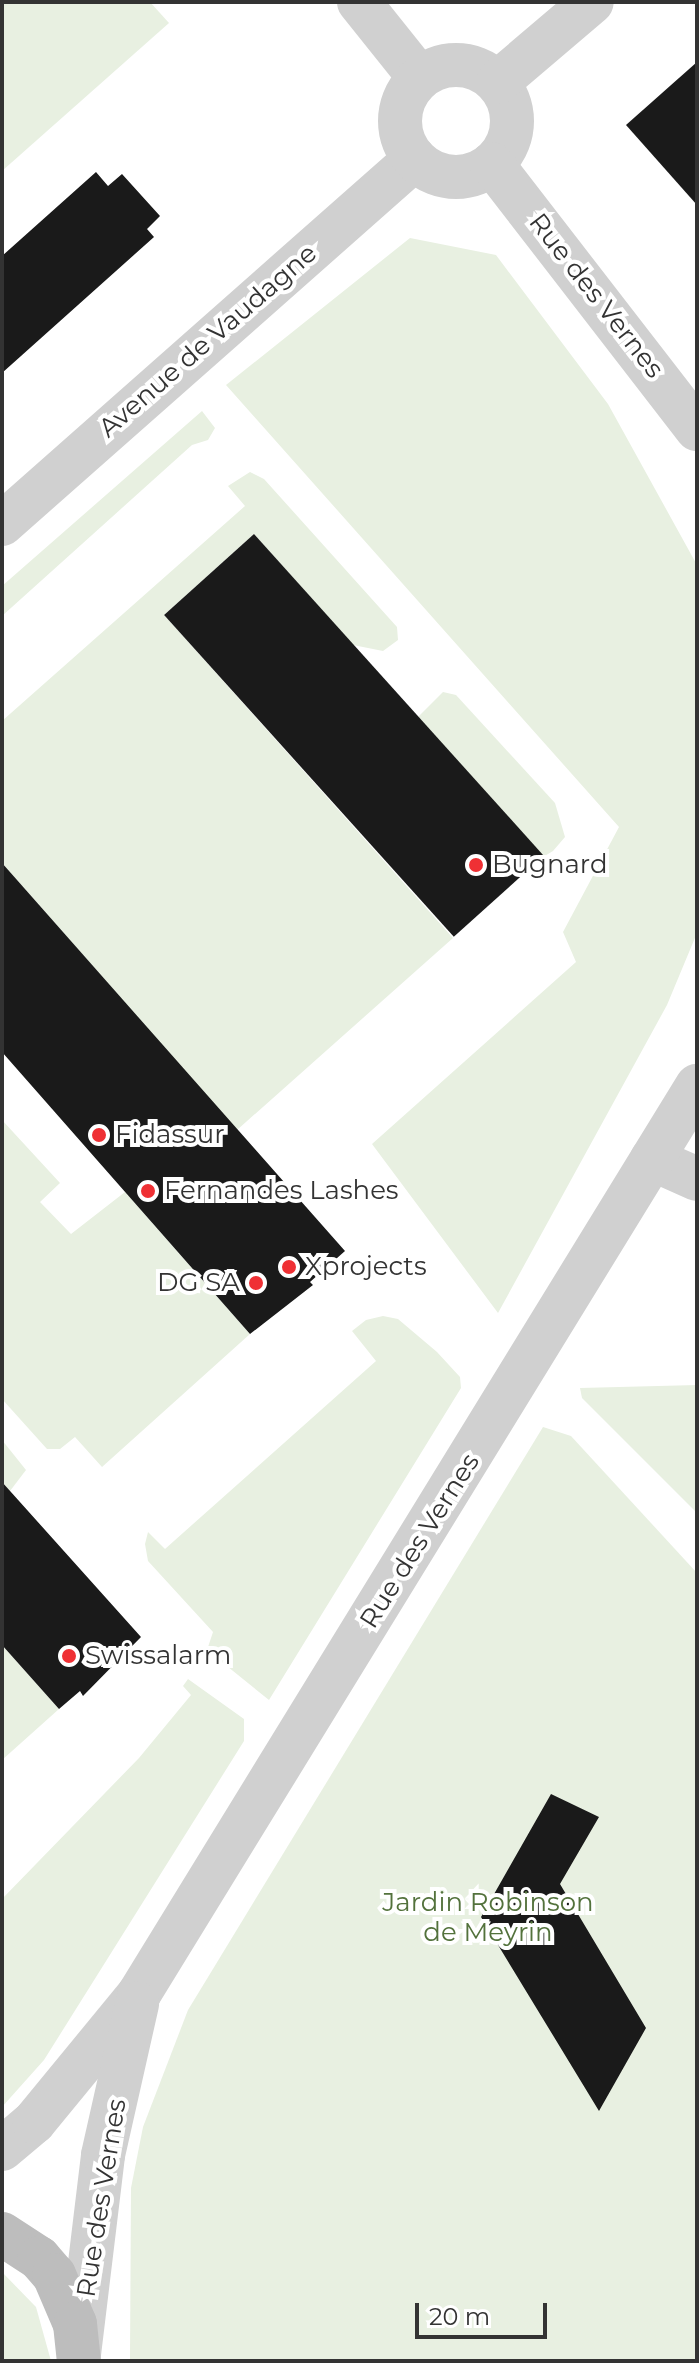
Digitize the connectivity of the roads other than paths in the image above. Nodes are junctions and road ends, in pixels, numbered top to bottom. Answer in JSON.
{"nodes":[{"id":1,"x":359,"y":2,"type":"edge"},
{"id":2,"x":592,"y":2,"type":"edge"},
{"id":3,"x":419,"y":77,"type":"junction"},
{"id":4,"x":498,"y":82,"type":"junction"},
{"id":5,"x":415,"y":159,"type":"junction"},
{"id":6,"x":492,"y":164,"type":"junction"},
{"id":7,"x":697,"y":429,"type":"edge"},
{"id":8,"x":2,"y":524,"type":"edge"},
{"id":9,"x":697,"y":1086,"type":"edge"},
{"id":10,"x":652,"y":1159,"type":"junction"},
{"id":11,"x":697,"y":1179,"type":"edge"},
{"id":12,"x":139,"y":1994,"type":"junction"},
{"id":13,"x":2,"y":2149,"type":"edge"},
{"id":14,"x":2,"y":2234,"type":"edge"},
{"id":15,"x":79,"y":2358,"type":"edge"}],
"edges":[{"from":1,"to":3,"type":"street"},
{"from":2,"to":4,"type":"street"},
{"from":3,"to":4,"type":"street"},
{"from":3,"to":5,"type":"street"},
{"from":4,"to":6,"type":"street"},
{"from":5,"to":6,"type":"street"},
{"from":5,"to":8,"type":"street","name":"Avenue de Vaudagne"},
{"from":6,"to":7,"type":"street","name":"Rue des Vernes"},
{"from":9,"to":10,"type":"street","name":"Rue des Vernes"},
{"from":10,"to":11,"type":"street"},
{"from":10,"to":12,"type":"street","name":"Rue des Vernes"},
{"from":12,"to":13,"type":"street","name":"Rue des Vernes"},
{"from":12,"to":15,"type":"street","name":"Rue des Vernes"},
{"from":14,"to":15,"type":"main road"}]}
